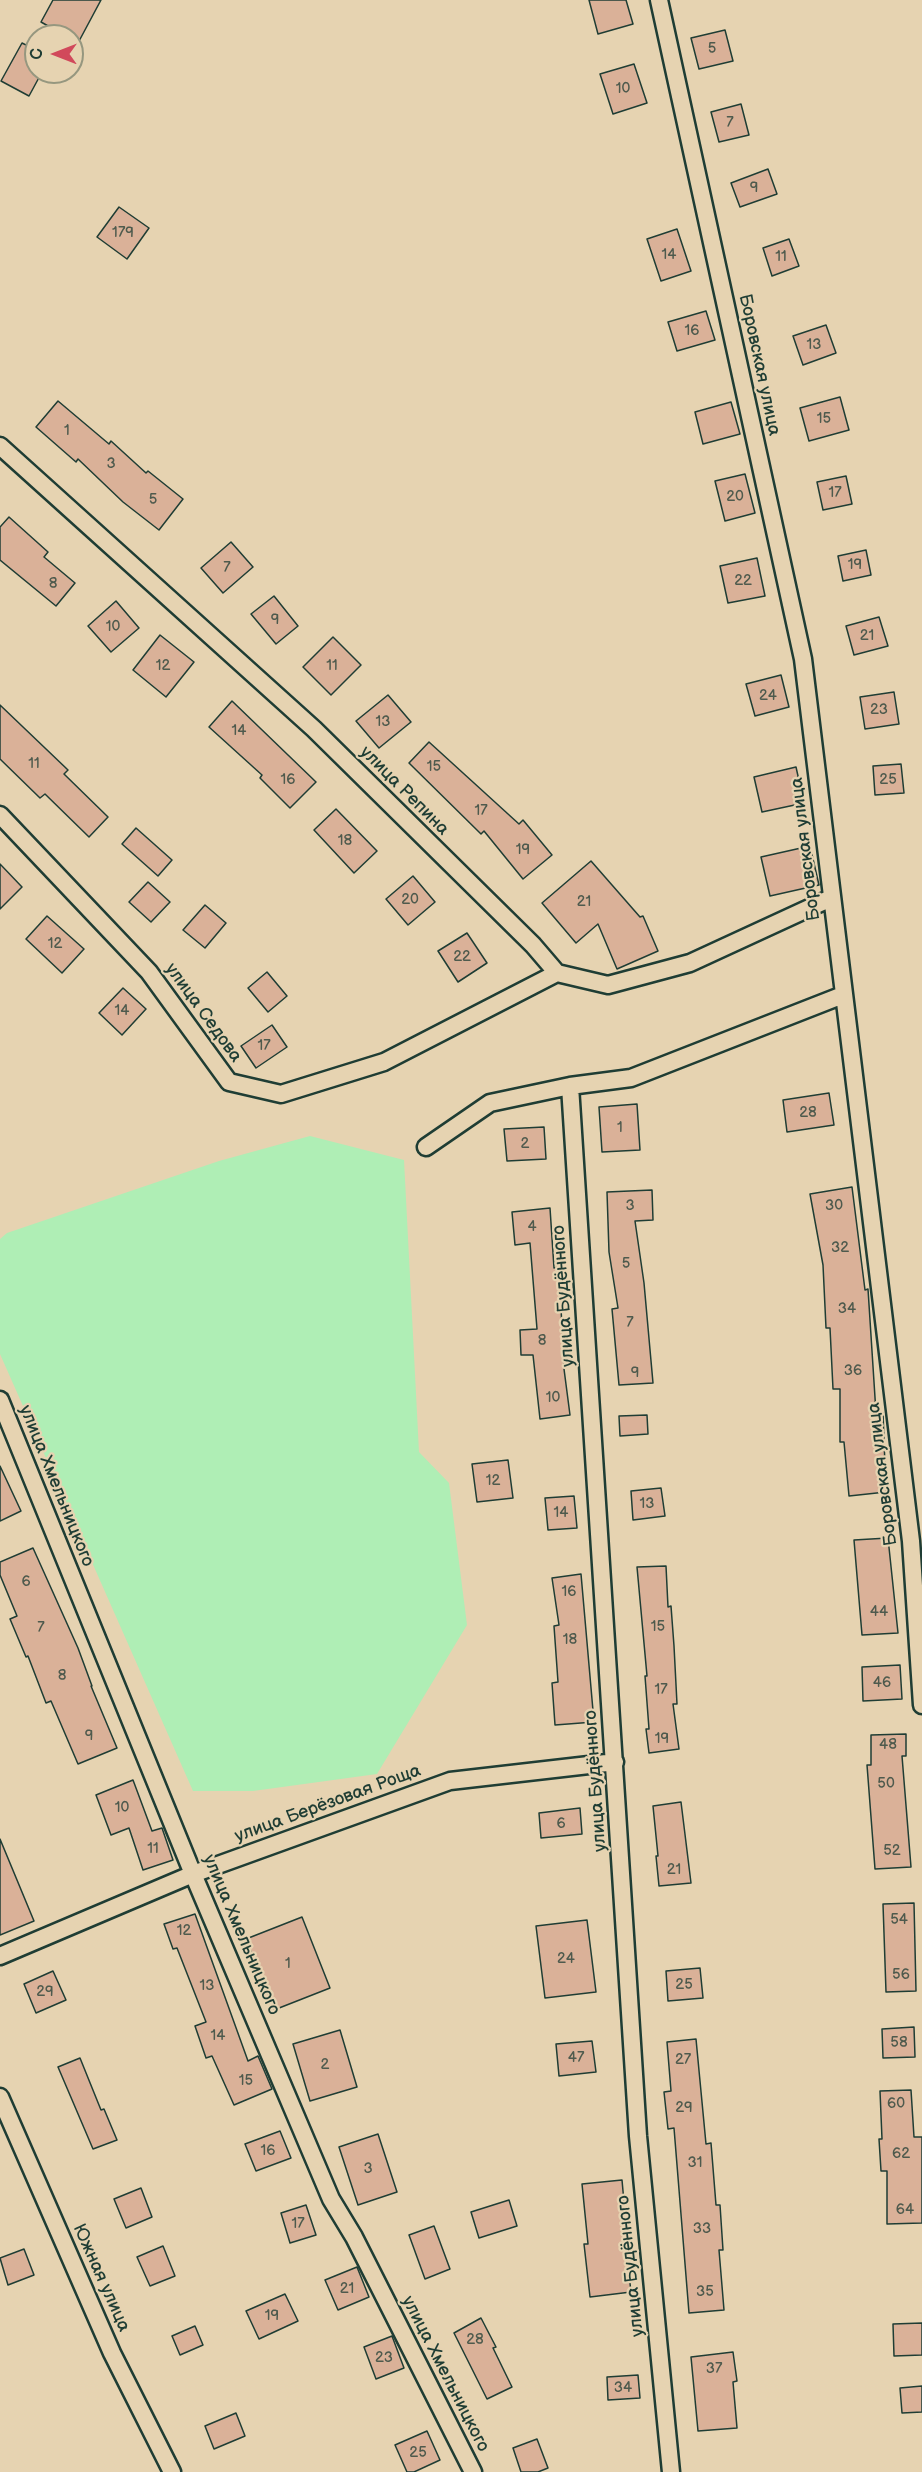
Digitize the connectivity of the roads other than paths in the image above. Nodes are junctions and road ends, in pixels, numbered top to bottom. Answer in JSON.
{"nodes":[{"id":1,"x":659,"y":0,"type":"edge"},
{"id":2,"x":0,"y":446,"type":"edge"},
{"id":3,"x":0,"y":815,"type":"edge"},
{"id":4,"x":831,"y":898,"type":"junction"},
{"id":5,"x":557,"y":973,"type":"junction"},
{"id":6,"x":843,"y":994,"type":"junction"},
{"id":7,"x":570,"y":1086,"type":"junction"},
{"id":8,"x":426,"y":1147,"type":"dead end"},
{"id":9,"x":0,"y":1400,"type":"edge"},
{"id":10,"x":922,"y":1705,"type":"edge"},
{"id":11,"x":615,"y":1762,"type":"junction"},
{"id":12,"x":193,"y":1874,"type":"junction"},
{"id":13,"x":0,"y":1956,"type":"edge"},
{"id":14,"x":0,"y":2097,"type":"edge"},
{"id":15,"x":172,"y":2472,"type":"edge"},
{"id":16,"x":473,"y":2472,"type":"edge"},
{"id":17,"x":671,"y":2472,"type":"edge"}],
"edges":[{"from":1,"to":4,"type":"street","name":"Боровская улица"},
{"from":2,"to":5,"type":"street","name":"улица Репина"},
{"from":3,"to":5,"type":"street","name":"улица Седова"},
{"from":4,"to":5,"type":"street"},
{"from":4,"to":6,"type":"street","name":"Боровская улица"},
{"from":6,"to":7,"type":"street"},
{"from":6,"to":10,"type":"street","name":"Боровская улица"},
{"from":7,"to":8,"type":"street"},
{"from":7,"to":11,"type":"street","name":"улица Будённого"},
{"from":9,"to":12,"type":"street","name":"улица Хмельницкого"},
{"from":11,"to":12,"type":"street","name":"улица Берёзовая Роща"},
{"from":11,"to":17,"type":"street","name":"улица Будённого"},
{"from":12,"to":13,"type":"street","name":"улица Берёзовая Роща"},
{"from":12,"to":16,"type":"street","name":"улица Хмельницкого"},
{"from":14,"to":15,"type":"street","name":"Южная улица"}]}
